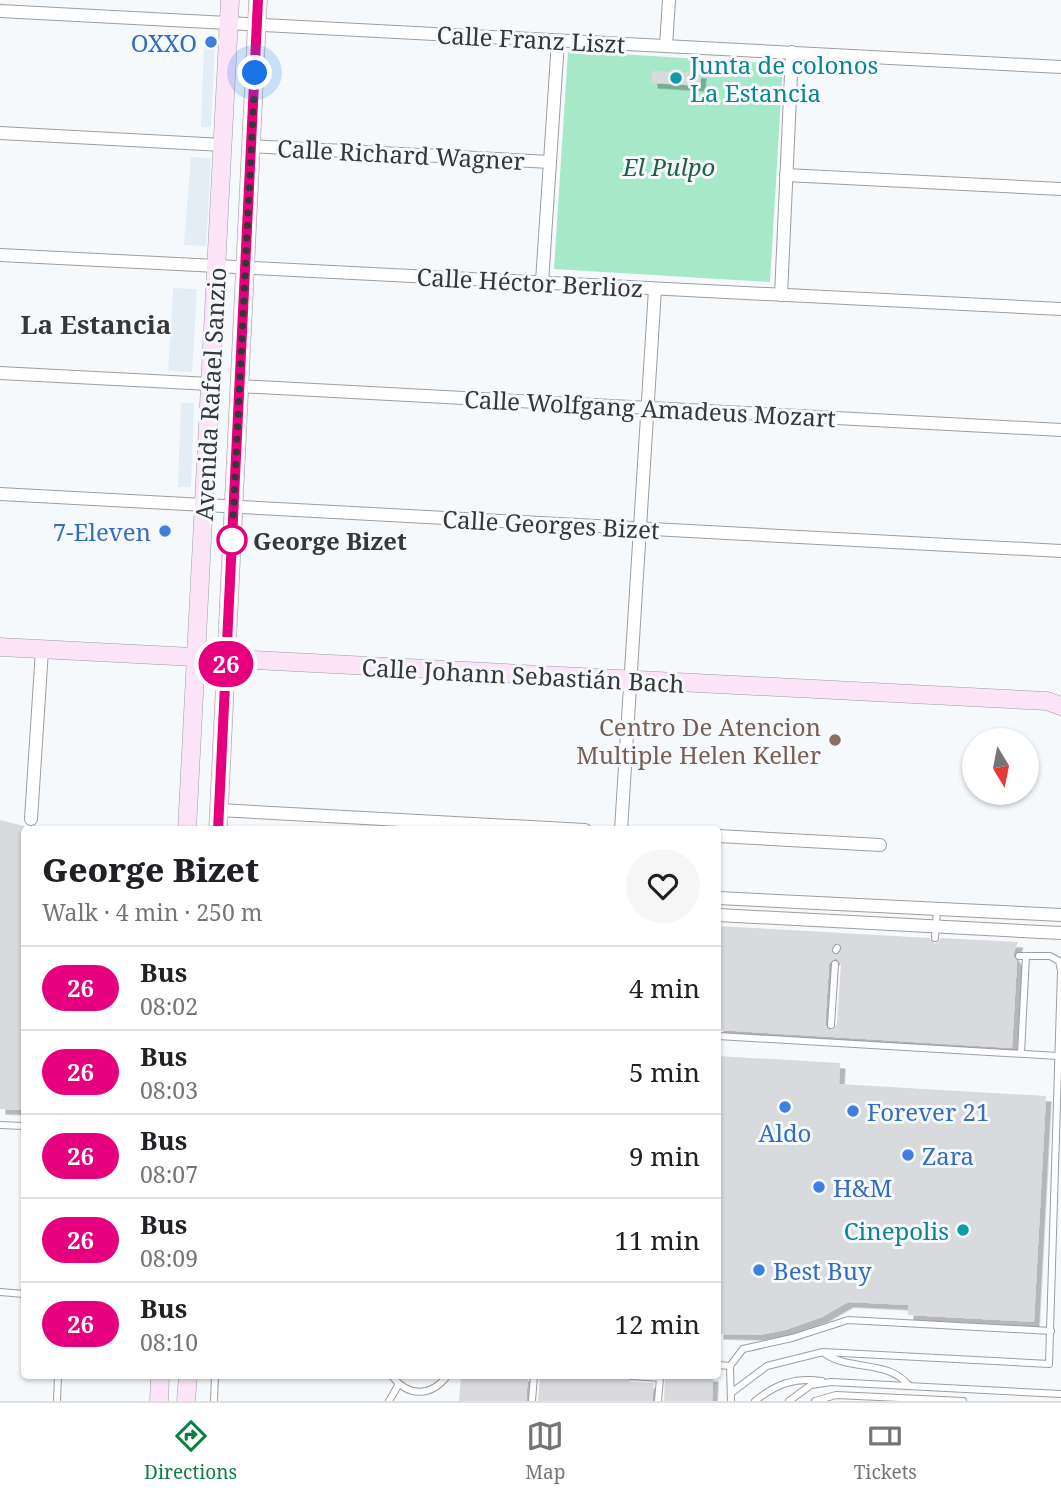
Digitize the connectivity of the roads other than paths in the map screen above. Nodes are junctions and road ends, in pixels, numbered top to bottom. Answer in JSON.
{"nodes":[{"id":1,"x":230,"y":0,"type":"edge"},
{"id":2,"x":258,"y":0,"type":"edge"},
{"id":3,"x":669,"y":0,"type":"edge"},
{"id":4,"x":0,"y":11,"type":"edge"},
{"id":5,"x":229,"y":23,"type":"junction"},
{"id":6,"x":257,"y":24,"type":"junction"},
{"id":7,"x":558,"y":41,"type":"junction"},
{"id":8,"x":666,"y":46,"type":"junction"},
{"id":9,"x":792,"y":52,"type":"junction"},
{"id":10,"x":1061,"y":67,"type":"edge"},
{"id":11,"x":0,"y":133,"type":"edge"},
{"id":12,"x":223,"y":145,"type":"junction"},
{"id":13,"x":251,"y":146,"type":"junction"},
{"id":14,"x":550,"y":162,"type":"junction"},
{"id":15,"x":786,"y":175,"type":"junction"},
{"id":16,"x":1061,"y":189,"type":"edge"},
{"id":17,"x":0,"y":255,"type":"edge"},
{"id":18,"x":216,"y":265,"type":"junction"},
{"id":19,"x":245,"y":267,"type":"junction"},
{"id":20,"x":542,"y":282,"type":"junction"},
{"id":21,"x":655,"y":289,"type":"junction"},
{"id":22,"x":781,"y":295,"type":"junction"},
{"id":23,"x":1061,"y":309,"type":"edge"},
{"id":24,"x":0,"y":373,"type":"edge"},
{"id":25,"x":210,"y":384,"type":"junction"},
{"id":26,"x":239,"y":386,"type":"junction"},
{"id":27,"x":647,"y":408,"type":"junction"},
{"id":28,"x":1061,"y":430,"type":"edge"},
{"id":29,"x":0,"y":494,"type":"edge"},
{"id":30,"x":204,"y":505,"type":"junction"},
{"id":31,"x":233,"y":507,"type":"junction"},
{"id":32,"x":639,"y":528,"type":"junction"},
{"id":33,"x":1061,"y":551,"type":"edge"},
{"id":34,"x":0,"y":647,"type":"edge"},
{"id":35,"x":43,"y":650,"type":"junction"},
{"id":36,"x":196,"y":658,"type":"junction"},
{"id":37,"x":226,"y":659,"type":"junction"},
{"id":38,"x":630,"y":681,"type":"junction"},
{"id":39,"x":1056,"y":701,"type":"edge"},
{"id":40,"x":219,"y":810,"type":"junction"},
{"id":41,"x":31,"y":819,"type":"dead end"},
{"id":42,"x":187,"y":826,"type":"edge"},
{"id":43,"x":218,"y":826,"type":"edge"},
{"id":44,"x":512,"y":826,"type":"edge"},
{"id":45,"x":621,"y":826,"type":"edge"},
{"id":46,"x":721,"y":836,"type":"edge"},
{"id":47,"x":880,"y":845,"type":"dead end"},
{"id":48,"x":721,"y":898,"type":"edge"},
{"id":49,"x":937,"y":909,"type":"junction"},
{"id":50,"x":721,"y":915,"type":"edge"},
{"id":51,"x":1061,"y":915,"type":"edge"},
{"id":52,"x":936,"y":932,"type":"junction"},
{"id":53,"x":1061,"y":933,"type":"edge"},
{"id":54,"x":835,"y":964,"type":"dead end"},
{"id":55,"x":831,"y":1025,"type":"dead end"},
{"id":56,"x":721,"y":1036,"type":"edge"},
{"id":57,"x":1021,"y":1054,"type":"junction"},
{"id":58,"x":1058,"y":1056,"type":"junction"},
{"id":59,"x":1,"y":1125,"type":"edge"},
{"id":60,"x":21,"y":1126,"type":"edge"},
{"id":61,"x":0,"y":1292,"type":"edge"},
{"id":62,"x":21,"y":1294,"type":"edge"},
{"id":63,"x":1051,"y":1331,"type":"junction"},
{"id":64,"x":823,"y":1352,"type":"junction"},
{"id":65,"x":721,"y":1365,"type":"edge"},
{"id":66,"x":730,"y":1366,"type":"junction"},
{"id":67,"x":58,"y":1379,"type":"edge"},
{"id":68,"x":160,"y":1379,"type":"edge"},
{"id":69,"x":188,"y":1379,"type":"edge"},
{"id":70,"x":215,"y":1379,"type":"edge"},
{"id":71,"x":395,"y":1379,"type":"edge"},
{"id":72,"x":444,"y":1379,"type":"edge"},
{"id":73,"x":534,"y":1379,"type":"edge"},
{"id":74,"x":660,"y":1379,"type":"edge"},
{"id":75,"x":831,"y":1382,"type":"junction"},
{"id":76,"x":399,"y":1384,"type":"junction"},
{"id":77,"x":909,"y":1386,"type":"junction"},
{"id":78,"x":427,"y":1392,"type":"junction"},
{"id":79,"x":731,"y":1393,"type":"junction"},
{"id":80,"x":1061,"y":1394,"type":"edge"},
{"id":81,"x":57,"y":1401,"type":"edge"},
{"id":82,"x":159,"y":1401,"type":"edge"},
{"id":83,"x":187,"y":1401,"type":"edge"},
{"id":84,"x":215,"y":1401,"type":"edge"},
{"id":85,"x":389,"y":1401,"type":"edge"},
{"id":86,"x":426,"y":1401,"type":"edge"},
{"id":87,"x":532,"y":1401,"type":"edge"},
{"id":88,"x":658,"y":1401,"type":"edge"},
{"id":89,"x":731,"y":1401,"type":"edge"},
{"id":90,"x":755,"y":1401,"type":"edge"},
{"id":91,"x":789,"y":1401,"type":"edge"},
{"id":92,"x":815,"y":1401,"type":"edge"},
{"id":93,"x":963,"y":1401,"type":"edge"}],
"edges":[{"from":1,"to":5,"type":"main road","name":"Avenida Rafael Sanzio"},
{"from":2,"to":6,"type":"main road","name":"Avenida Rafael Sanzio"},
{"from":3,"to":8,"type":"street"},
{"from":4,"to":5,"type":"street","name":"Calle Franz Liszt"},
{"from":5,"to":6,"type":"street","name":"Calle Franz Liszt"},
{"from":5,"to":12,"type":"main road","name":"Avenida Rafael Sanzio"},
{"from":6,"to":7,"type":"street","name":"Calle Franz Liszt"},
{"from":6,"to":13,"type":"main road","name":"Avenida Rafael Sanzio"},
{"from":7,"to":8,"type":"street","name":"Calle Franz Liszt"},
{"from":7,"to":14,"type":"street"},
{"from":8,"to":9,"type":"street","name":"Calle Franz Liszt"},
{"from":9,"to":10,"type":"street","name":"Calle Franz Liszt"},
{"from":9,"to":15,"type":"street"},
{"from":11,"to":12,"type":"street"},
{"from":12,"to":18,"type":"main road","name":"Avenida Rafael Sanzio"},
{"from":13,"to":14,"type":"street","name":"Calle Richard Wagner"},
{"from":13,"to":19,"type":"main road","name":"Avenida Rafael Sanzio"},
{"from":14,"to":20,"type":"street"},
{"from":15,"to":16,"type":"street"},
{"from":15,"to":22,"type":"street"},
{"from":17,"to":18,"type":"street","name":"Calle Héctor Berlioz"},
{"from":18,"to":19,"type":"street","name":"Calle Héctor Berlioz"},
{"from":18,"to":25,"type":"main road","name":"Avenida Rafael Sanzio"},
{"from":19,"to":20,"type":"street","name":"Calle Héctor Berlioz"},
{"from":19,"to":26,"type":"main road","name":"Avenida Rafael Sanzio"},
{"from":20,"to":21,"type":"street","name":"Calle Héctor Berlioz"},
{"from":21,"to":22,"type":"street","name":"Calle Héctor Berlioz"},
{"from":21,"to":27,"type":"street"},
{"from":22,"to":23,"type":"street","name":"Calle Héctor Berlioz"},
{"from":24,"to":25,"type":"street"},
{"from":25,"to":30,"type":"main road","name":"Avenida Rafael Sanzio"},
{"from":26,"to":27,"type":"street","name":"Calle Wolfgang Amadeus Mozart"},
{"from":26,"to":31,"type":"main road","name":"Avenida Rafael Sanzio"},
{"from":27,"to":28,"type":"street","name":"Calle Wolfgang Amadeus Mozart"},
{"from":27,"to":32,"type":"street"},
{"from":29,"to":30,"type":"street","name":"Calle Georges Bizet"},
{"from":30,"to":31,"type":"street","name":"Calle Georges Bizet"},
{"from":30,"to":36,"type":"main road","name":"Avenida Rafael Sanzio"},
{"from":31,"to":32,"type":"street","name":"Calle Georges Bizet"},
{"from":31,"to":37,"type":"main road","name":"Avenida Rafael Sanzio"},
{"from":32,"to":33,"type":"street","name":"Calle Georges Bizet"},
{"from":32,"to":38,"type":"street"},
{"from":34,"to":35,"type":"main road","name":"Calle Johann Sebastián Bach"},
{"from":35,"to":36,"type":"main road","name":"Calle Johann Sebastián Bach"},
{"from":35,"to":41,"type":"street"},
{"from":36,"to":37,"type":"main road","name":"Calle Johann Sebastián Bach"},
{"from":36,"to":42,"type":"main road","name":"Avenida Rafael Sanzio"},
{"from":37,"to":38,"type":"main road","name":"Calle Johann Sebastián Bach"},
{"from":37,"to":40,"type":"main road","name":"Avenida Rafael Sanzio"},
{"from":38,"to":39,"type":"main road","name":"Calle Johann Sebastián Bach"},
{"from":38,"to":45,"type":"street"},
{"from":40,"to":43,"type":"main road","name":"Avenida Rafael Sanzio"},
{"from":40,"to":44,"type":"street"},
{"from":46,"to":47,"type":"street"},
{"from":48,"to":49,"type":"street"},
{"from":49,"to":51,"type":"street"},
{"from":49,"to":52,"type":"lane"},
{"from":50,"to":52,"type":"street"},
{"from":52,"to":53,"type":"street"},
{"from":54,"to":55,"type":"lane"},
{"from":56,"to":57,"type":"lane"},
{"from":57,"to":58,"type":"lane"},
{"from":57,"to":58,"type":"lane"},
{"from":58,"to":63,"type":"lane"},
{"from":59,"to":60,"type":"lane"},
{"from":61,"to":62,"type":"lane"},
{"from":63,"to":64,"type":"lane"},
{"from":63,"to":66,"type":"lane"},
{"from":64,"to":77,"type":"lane"},
{"from":64,"to":79,"type":"lane"},
{"from":65,"to":66,"type":"lane"},
{"from":66,"to":79,"type":"lane"},
{"from":67,"to":81,"type":"lane"},
{"from":68,"to":82,"type":"main road"},
{"from":69,"to":83,"type":"main road"},
{"from":70,"to":84,"type":"lane"},
{"from":71,"to":76,"type":"lane"},
{"from":72,"to":78,"type":"lane"},
{"from":73,"to":87,"type":"lane"},
{"from":74,"to":88,"type":"lane"},
{"from":75,"to":77,"type":"lane"},
{"from":75,"to":90,"type":"lane"},
{"from":75,"to":91,"type":"lane"},
{"from":76,"to":78,"type":"lane"},
{"from":76,"to":85,"type":"lane"},
{"from":77,"to":80,"type":"lane"},
{"from":78,"to":86,"type":"lane"},
{"from":79,"to":89,"type":"lane"},
{"from":92,"to":93,"type":"lane"}]}
